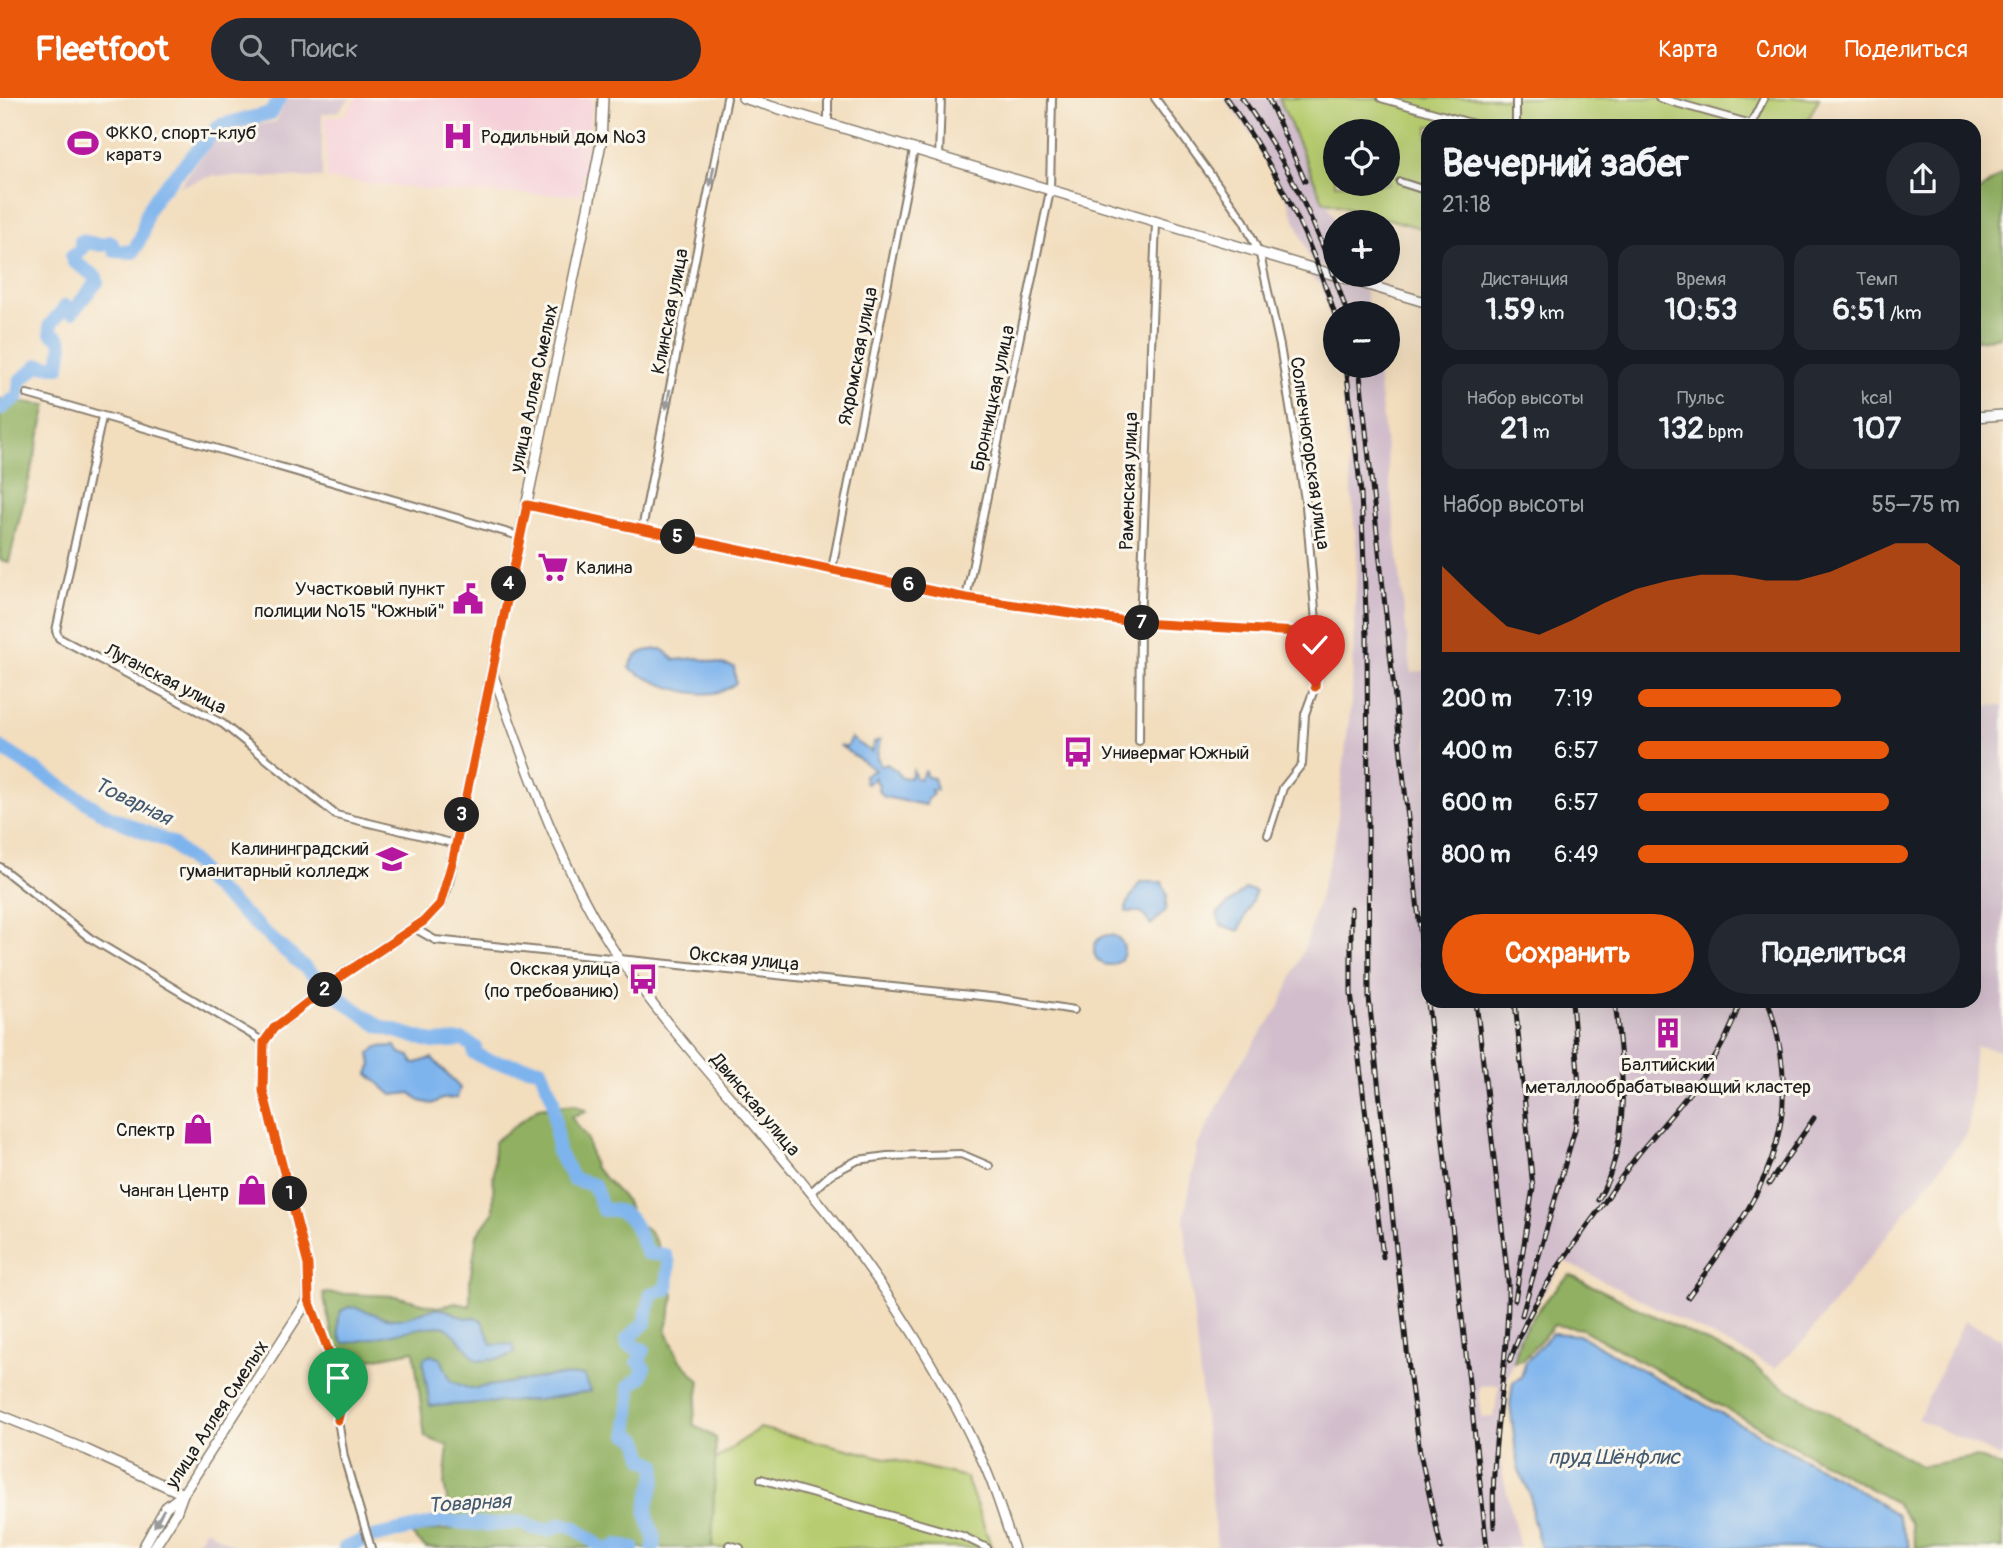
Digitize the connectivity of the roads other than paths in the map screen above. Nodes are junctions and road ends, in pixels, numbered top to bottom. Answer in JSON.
{"nodes":[{"id":1,"x":603,"y":98,"type":"edge"},
{"id":2,"x":727,"y":98,"type":"edge"},
{"id":3,"x":743,"y":98,"type":"edge"},
{"id":4,"x":828,"y":98,"type":"edge"},
{"id":5,"x":941,"y":98,"type":"edge"},
{"id":6,"x":1052,"y":98,"type":"edge"},
{"id":7,"x":1155,"y":98,"type":"edge"},
{"id":8,"x":1381,"y":98,"type":"edge"},
{"id":9,"x":1516,"y":98,"type":"edge"},
{"id":10,"x":1659,"y":98,"type":"edge"},
{"id":11,"x":1764,"y":98,"type":"edge"},
{"id":12,"x":1686,"y":102,"type":"edge"},
{"id":13,"x":1456,"y":119,"type":"edge"},
{"id":14,"x":1516,"y":119,"type":"edge"},
{"id":15,"x":1734,"y":119,"type":"edge"},
{"id":16,"x":1754,"y":119,"type":"edge"},
{"id":17,"x":828,"y":124,"type":"junction"},
{"id":18,"x":914,"y":150,"type":"junction"},
{"id":19,"x":939,"y":158,"type":"junction"},
{"id":20,"x":1400,"y":182,"type":"dead end"},
{"id":21,"x":1421,"y":189,"type":"edge"},
{"id":22,"x":1050,"y":191,"type":"junction"},
{"id":23,"x":1156,"y":223,"type":"junction"},
{"id":24,"x":1260,"y":255,"type":"junction"},
{"id":25,"x":1421,"y":301,"type":"edge"},
{"id":26,"x":27,"y":394,"type":"dead end"},
{"id":27,"x":2003,"y":415,"type":"edge"},
{"id":28,"x":1981,"y":416,"type":"edge"},
{"id":29,"x":102,"y":417,"type":"junction"},
{"id":30,"x":527,"y":505,"type":"junction"},
{"id":31,"x":642,"y":529,"type":"junction"},
{"id":32,"x":519,"y":536,"type":"junction"},
{"id":33,"x":832,"y":569,"type":"junction"},
{"id":34,"x":966,"y":598,"type":"junction"},
{"id":35,"x":1140,"y":623,"type":"junction"},
{"id":36,"x":1317,"y":633,"type":"junction"},
{"id":37,"x":492,"y":671,"type":"junction"},
{"id":38,"x":1139,"y":741,"type":"dead end"},
{"id":39,"x":1268,"y":835,"type":"dead end"},
{"id":40,"x":456,"y":844,"type":"junction"},
{"id":41,"x":0,"y":867,"type":"edge"},
{"id":42,"x":414,"y":928,"type":"junction"},
{"id":43,"x":622,"y":961,"type":"junction"},
{"id":44,"x":1074,"y":1010,"type":"dead end"},
{"id":45,"x":264,"y":1042,"type":"junction"},
{"id":46,"x":989,"y":1166,"type":"dead end"},
{"id":47,"x":811,"y":1192,"type":"junction"},
{"id":48,"x":309,"y":1300,"type":"junction"},
{"id":49,"x":0,"y":1415,"type":"edge"},
{"id":50,"x":761,"y":1479,"type":"dead end"},
{"id":51,"x":183,"y":1494,"type":"junction"},
{"id":52,"x":729,"y":1545,"type":"dead end"},
{"id":53,"x":143,"y":1548,"type":"edge"},
{"id":54,"x":154,"y":1548,"type":"edge"},
{"id":55,"x":371,"y":1548,"type":"edge"},
{"id":56,"x":740,"y":1548,"type":"edge"},
{"id":57,"x":988,"y":1548,"type":"edge"},
{"id":58,"x":1014,"y":1548,"type":"edge"}],
"edges":[{"from":1,"to":30,"type":"main road","name":"улица Аллея Смелых"},
{"from":2,"to":31,"type":"street","name":"Клинская улица","one_way":true},
{"from":3,"to":17,"type":"main road"},
{"from":4,"to":17,"type":"street"},
{"from":5,"to":19,"type":"street"},
{"from":6,"to":22,"type":"street"},
{"from":7,"to":24,"type":"street","name":"Солнечногорская улица"},
{"from":8,"to":13,"type":"street"},
{"from":9,"to":14,"type":"street"},
{"from":10,"to":12,"type":"street"},
{"from":11,"to":16,"type":"street"},
{"from":12,"to":15,"type":"street"},
{"from":17,"to":18,"type":"main road"},
{"from":18,"to":19,"type":"main road"},
{"from":18,"to":33,"type":"street","name":"Яхромская улица"},
{"from":19,"to":22,"type":"main road"},
{"from":20,"to":21,"type":"street"},
{"from":22,"to":23,"type":"main road"},
{"from":22,"to":34,"type":"street","name":"Бронницкая улица"},
{"from":23,"to":24,"type":"main road"},
{"from":23,"to":35,"type":"street","name":"Раменская улица"},
{"from":24,"to":25,"type":"main road"},
{"from":24,"to":36,"type":"street","name":"Солнечногорская улица"},
{"from":26,"to":29,"type":"street"},
{"from":27,"to":28,"type":"main road"},
{"from":29,"to":32,"type":"street"},
{"from":29,"to":40,"type":"street","name":"Луганская улица"},
{"from":30,"to":31,"type":"street"},
{"from":30,"to":32,"type":"main road","name":"улица Аллея Смелых"},
{"from":31,"to":33,"type":"street"},
{"from":32,"to":37,"type":"main road","name":"улица Аллея Смелых"},
{"from":33,"to":34,"type":"street"},
{"from":34,"to":35,"type":"street"},
{"from":35,"to":36,"type":"street"},
{"from":35,"to":38,"type":"street","name":"Раменская улица"},
{"from":36,"to":39,"type":"street","name":"Солнечногорская улица"},
{"from":37,"to":40,"type":"main road","name":"улица Аллея Смелых"},
{"from":37,"to":43,"type":"street","name":"Двинская улица"},
{"from":40,"to":42,"type":"main road","name":"улица Аллея Смелых"},
{"from":41,"to":45,"type":"street"},
{"from":42,"to":43,"type":"street","name":"Окская улица"},
{"from":42,"to":45,"type":"main road","name":"улица Аллея Смелых"},
{"from":43,"to":44,"type":"street","name":"Окская улица"},
{"from":43,"to":47,"type":"street","name":"Двинская улица"},
{"from":45,"to":48,"type":"main road"},
{"from":46,"to":47,"type":"street"},
{"from":47,"to":58,"type":"street","name":"Двинская улица"},
{"from":48,"to":51,"type":"main road","name":"улица Аллея Смелых"},
{"from":48,"to":55,"type":"street"},
{"from":49,"to":51,"type":"main road"},
{"from":50,"to":57,"type":"street"},
{"from":51,"to":53,"type":"main road","one_way":true},
{"from":51,"to":54,"type":"main road","name":"улица Аллея Смелых"},
{"from":52,"to":56,"type":"street"}]}
